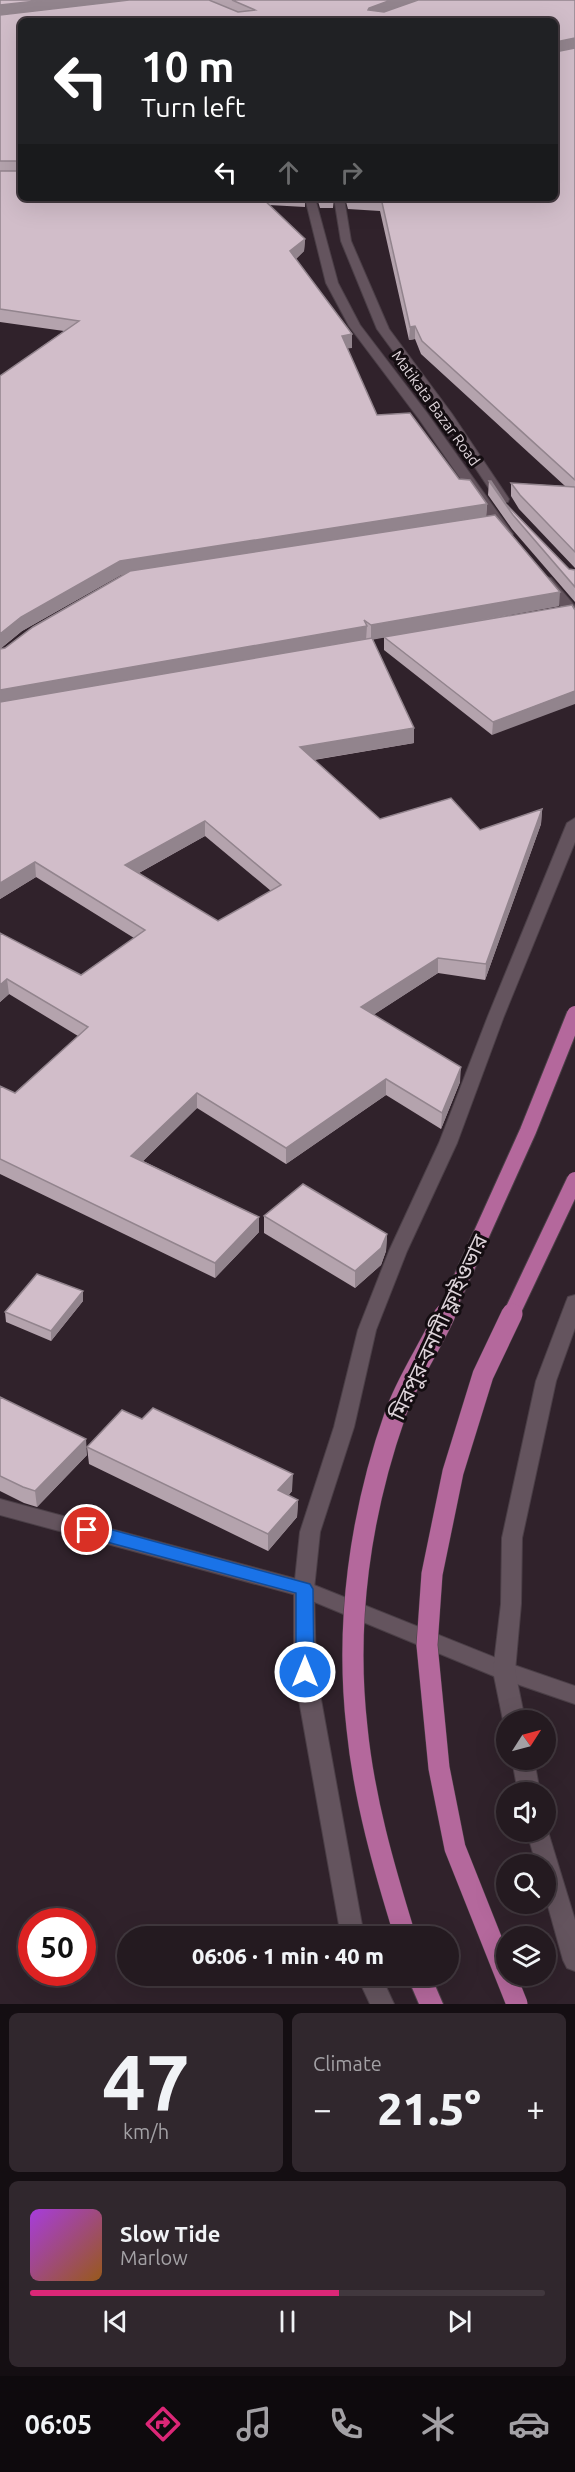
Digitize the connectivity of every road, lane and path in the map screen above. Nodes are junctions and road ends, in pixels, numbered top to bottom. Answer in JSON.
{"nodes":[{"id":1,"x":311,"y":201,"type":"edge"},
{"id":2,"x":339,"y":201,"type":"edge"},
{"id":3,"x":512,"y":513,"type":"edge"},
{"id":4,"x":512,"y":542,"type":"edge"},
{"id":5,"x":534,"y":568,"type":"edge"},
{"id":6,"x":568,"y":613,"type":"edge"},
{"id":7,"x":575,"y":824,"type":"edge"},
{"id":8,"x":575,"y":1014,"type":"edge"},
{"id":9,"x":575,"y":1180,"type":"edge"},
{"id":10,"x":575,"y":1302,"type":"edge"},
{"id":11,"x":0,"y":1507,"type":"edge"},
{"id":12,"x":304,"y":1589,"type":"junction"},
{"id":13,"x":504,"y":1671,"type":"junction"},
{"id":14,"x":575,"y":1695,"type":"edge"},
{"id":15,"x":512,"y":1710,"type":"edge"},
{"id":16,"x":541,"y":1842,"type":"edge"},
{"id":17,"x":350,"y":1926,"type":"edge"},
{"id":18,"x":402,"y":1926,"type":"edge"},
{"id":19,"x":575,"y":1960,"type":"edge"},
{"id":20,"x":374,"y":1986,"type":"edge"},
{"id":21,"x":423,"y":1986,"type":"edge"},
{"id":22,"x":382,"y":2004,"type":"edge"},
{"id":23,"x":431,"y":2004,"type":"edge"},
{"id":24,"x":517,"y":2004,"type":"edge"}],
"edges":[{"from":1,"to":4,"type":"street","name":"Matikata Bazar Road"},
{"from":2,"to":3,"type":"street","name":"Matikata Bazar Road"},
{"from":5,"to":6,"type":"street"},
{"from":7,"to":12,"type":"street"},
{"from":8,"to":18,"type":"main road","name":"মিরপুর-বনানী ফ্লাইওভার","bridge":true},
{"from":9,"to":24,"type":"main road","bridge":true},
{"from":10,"to":13,"type":"street"},
{"from":11,"to":12,"type":"street"},
{"from":12,"to":13,"type":"street"},
{"from":12,"to":17,"type":"street"},
{"from":13,"to":14,"type":"street"},
{"from":13,"to":15,"type":"street"},
{"from":16,"to":19,"type":"street"},
{"from":20,"to":22,"type":"street"},
{"from":21,"to":23,"type":"main road"}]}
